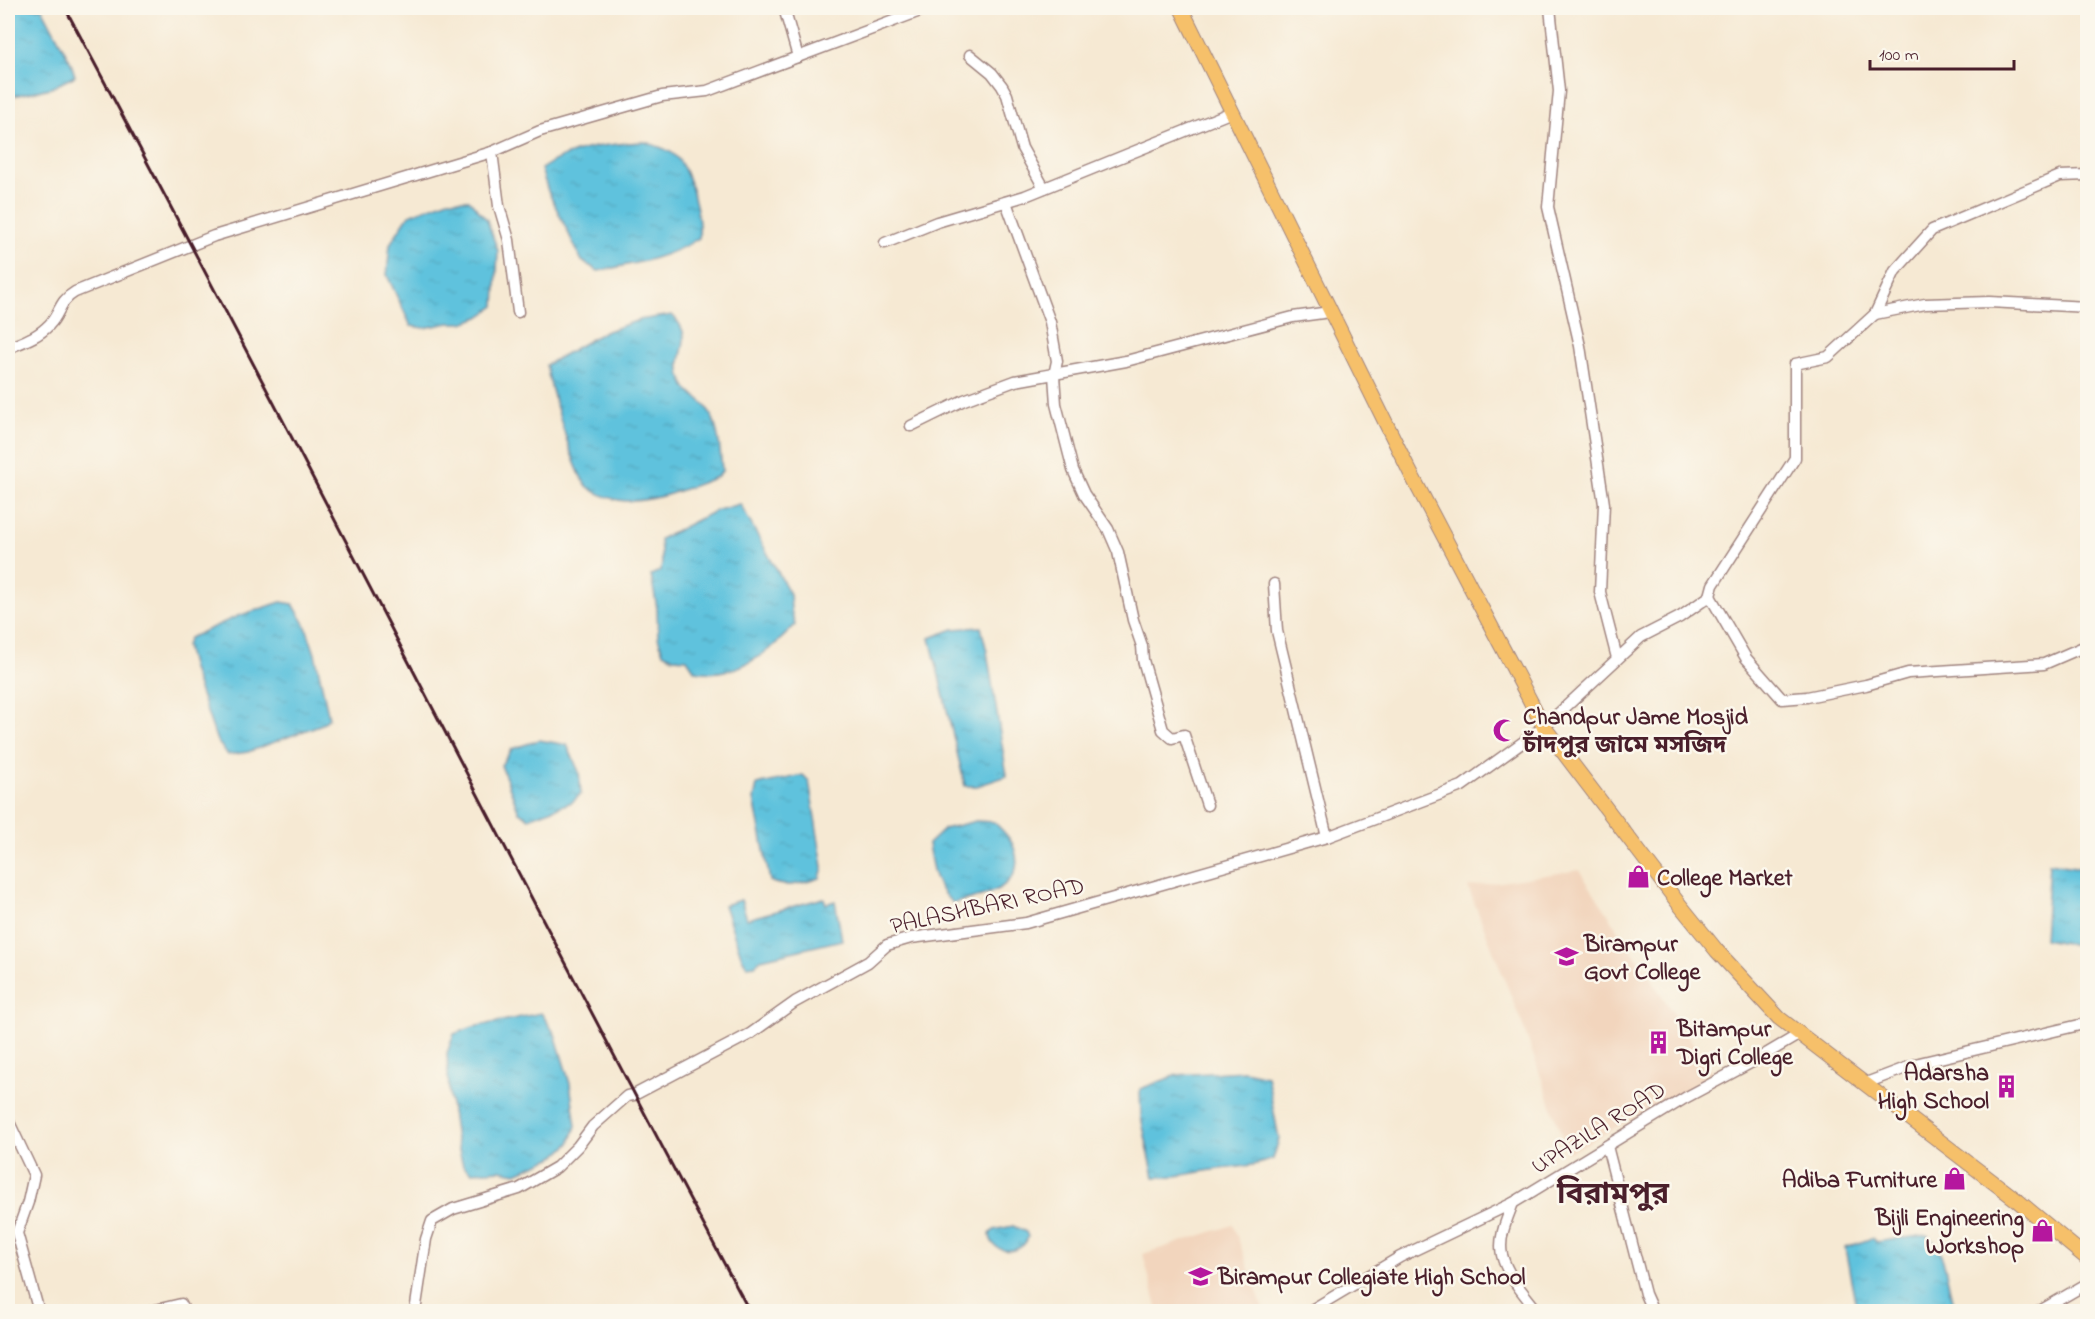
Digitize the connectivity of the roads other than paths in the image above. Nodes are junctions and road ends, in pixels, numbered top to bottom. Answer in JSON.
{"nodes":[{"id":1,"x":784,"y":8,"type":"edge"},
{"id":2,"x":928,"y":8,"type":"edge"},
{"id":3,"x":1181,"y":8,"type":"edge"},
{"id":4,"x":1550,"y":8,"type":"edge"},
{"id":5,"x":970,"y":55,"type":"dead end"},
{"id":6,"x":798,"y":57,"type":"junction"},
{"id":7,"x":1232,"y":112,"type":"junction"},
{"id":8,"x":492,"y":152,"type":"junction"},
{"id":9,"x":2088,"y":175,"type":"edge"},
{"id":10,"x":1044,"y":188,"type":"junction"},
{"id":11,"x":1006,"y":202,"type":"junction"},
{"id":12,"x":885,"y":243,"type":"dead end"},
{"id":13,"x":2088,"y":307,"type":"edge"},
{"id":14,"x":518,"y":312,"type":"dead end"},
{"id":15,"x":1330,"y":312,"type":"junction"},
{"id":16,"x":1875,"y":314,"type":"junction"},
{"id":17,"x":8,"y":348,"type":"edge"},
{"id":18,"x":1054,"y":375,"type":"junction"},
{"id":19,"x":911,"y":426,"type":"dead end"},
{"id":20,"x":1274,"y":584,"type":"dead end"},
{"id":21,"x":1710,"y":596,"type":"junction"},
{"id":22,"x":2088,"y":645,"type":"edge"},
{"id":23,"x":1617,"y":658,"type":"junction"},
{"id":24,"x":1544,"y":727,"type":"junction"},
{"id":25,"x":1207,"y":805,"type":"dead end"},
{"id":26,"x":1327,"y":837,"type":"junction"},
{"id":27,"x":2088,"y":1023,"type":"edge"},
{"id":28,"x":1800,"y":1034,"type":"junction"},
{"id":29,"x":1866,"y":1083,"type":"junction"},
{"id":30,"x":8,"y":1120,"type":"edge"},
{"id":31,"x":1607,"y":1146,"type":"junction"},
{"id":32,"x":1513,"y":1203,"type":"junction"},
{"id":33,"x":2088,"y":1259,"type":"edge"},
{"id":34,"x":2088,"y":1283,"type":"edge"},
{"id":35,"x":39,"y":1311,"type":"edge"},
{"id":36,"x":147,"y":1311,"type":"edge"},
{"id":37,"x":185,"y":1311,"type":"edge"},
{"id":38,"x":415,"y":1311,"type":"edge"},
{"id":39,"x":1308,"y":1311,"type":"edge"},
{"id":40,"x":1538,"y":1311,"type":"edge"},
{"id":41,"x":1653,"y":1311,"type":"edge"},
{"id":42,"x":2038,"y":1311,"type":"edge"}],
"edges":[{"from":1,"to":6,"type":"street"},
{"from":2,"to":6,"type":"street"},
{"from":3,"to":7,"type":"main road"},
{"from":4,"to":23,"type":"street"},
{"from":5,"to":10,"type":"street"},
{"from":6,"to":8,"type":"street"},
{"from":7,"to":10,"type":"street"},
{"from":7,"to":15,"type":"main road"},
{"from":8,"to":14,"type":"street"},
{"from":8,"to":17,"type":"street"},
{"from":9,"to":16,"type":"street"},
{"from":10,"to":11,"type":"street"},
{"from":11,"to":12,"type":"street"},
{"from":11,"to":18,"type":"street"},
{"from":13,"to":16,"type":"street"},
{"from":15,"to":18,"type":"street"},
{"from":15,"to":24,"type":"main road"},
{"from":16,"to":21,"type":"street"},
{"from":18,"to":19,"type":"street"},
{"from":18,"to":25,"type":"street"},
{"from":20,"to":26,"type":"street"},
{"from":21,"to":22,"type":"street"},
{"from":21,"to":23,"type":"street","name":"PALASHBARI ROAD"},
{"from":23,"to":24,"type":"street","name":"PALASHBARI ROAD"},
{"from":24,"to":26,"type":"street","name":"PALASHBARI ROAD"},
{"from":24,"to":28,"type":"main road"},
{"from":26,"to":38,"type":"street","name":"PALASHBARI ROAD"},
{"from":27,"to":29,"type":"street"},
{"from":28,"to":29,"type":"main road"},
{"from":28,"to":31,"type":"street","name":"UPAZILA ROAD"},
{"from":29,"to":33,"type":"main road"},
{"from":30,"to":35,"type":"street"},
{"from":31,"to":32,"type":"street","name":"UPAZILA ROAD"},
{"from":31,"to":41,"type":"street"},
{"from":32,"to":39,"type":"street","name":"UPAZILA ROAD"},
{"from":32,"to":40,"type":"street"},
{"from":34,"to":42,"type":"street"},
{"from":36,"to":37,"type":"street"}]}
